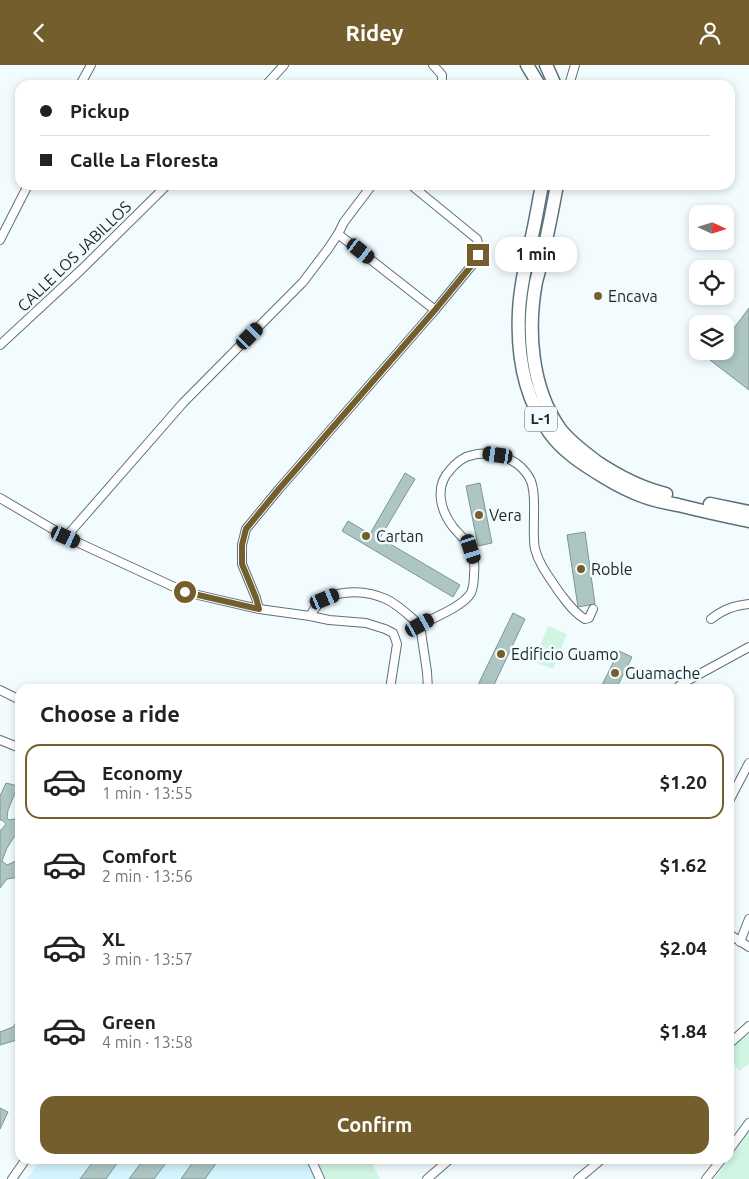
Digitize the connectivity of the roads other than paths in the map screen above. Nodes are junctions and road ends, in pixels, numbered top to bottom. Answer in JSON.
{"nodes":[{"id":1,"x":91,"y":65,"type":"edge"},
{"id":2,"x":284,"y":65,"type":"edge"},
{"id":3,"x":433,"y":65,"type":"edge"},
{"id":4,"x":527,"y":65,"type":"edge"},
{"id":5,"x":546,"y":65,"type":"edge"},
{"id":6,"x":574,"y":65,"type":"edge"},
{"id":7,"x":83,"y":80,"type":"edge"},
{"id":8,"x":270,"y":80,"type":"edge"},
{"id":9,"x":442,"y":80,"type":"edge"},
{"id":10,"x":536,"y":80,"type":"edge"},
{"id":11,"x":553,"y":80,"type":"edge"},
{"id":12,"x":570,"y":80,"type":"edge"},
{"id":13,"x":25,"y":190,"type":"edge"},
{"id":14,"x":162,"y":190,"type":"edge"},
{"id":15,"x":368,"y":190,"type":"edge"},
{"id":16,"x":417,"y":190,"type":"edge"},
{"id":17,"x":541,"y":190,"type":"edge"},
{"id":18,"x":556,"y":190,"type":"edge"},
{"id":19,"x":338,"y":234,"type":"junction"},
{"id":20,"x":0,"y":240,"type":"edge"},
{"id":21,"x":435,"y":310,"type":"junction"},
{"id":22,"x":1,"y":342,"type":"edge"},
{"id":23,"x":0,"y":498,"type":"edge"},
{"id":24,"x":749,"y":512,"type":"edge"},
{"id":25,"x":749,"y":521,"type":"edge"},
{"id":26,"x":66,"y":537,"type":"junction"},
{"id":27,"x":749,"y":604,"type":"edge"},
{"id":28,"x":259,"y":609,"type":"junction"},
{"id":29,"x":593,"y":609,"type":"dead end"},
{"id":30,"x":310,"y":616,"type":"junction"},
{"id":31,"x":711,"y":619,"type":"dead end"},
{"id":32,"x":420,"y":625,"type":"junction"},
{"id":33,"x":749,"y":647,"type":"edge"},
{"id":34,"x":391,"y":684,"type":"edge"},
{"id":35,"x":428,"y":684,"type":"edge"},
{"id":36,"x":681,"y":684,"type":"edge"},
{"id":37,"x":0,"y":690,"type":"edge"},
{"id":38,"x":15,"y":698,"type":"edge"},
{"id":39,"x":0,"y":740,"type":"edge"},
{"id":40,"x":15,"y":746,"type":"edge"},
{"id":41,"x":749,"y":763,"type":"edge"},
{"id":42,"x":734,"y":792,"type":"edge"},
{"id":43,"x":749,"y":919,"type":"edge"},
{"id":44,"x":734,"y":937,"type":"edge"},
{"id":45,"x":740,"y":941,"type":"junction"},
{"id":46,"x":749,"y":947,"type":"edge"},
{"id":47,"x":749,"y":1025,"type":"edge"},
{"id":48,"x":734,"y":1039,"type":"edge"},
{"id":49,"x":749,"y":1123,"type":"edge"},
{"id":50,"x":734,"y":1143,"type":"edge"},
{"id":51,"x":22,"y":1164,"type":"edge"},
{"id":52,"x":313,"y":1164,"type":"edge"},
{"id":53,"x":444,"y":1164,"type":"edge"},
{"id":54,"x":596,"y":1164,"type":"edge"},
{"id":55,"x":718,"y":1164,"type":"edge"},
{"id":56,"x":12,"y":1179,"type":"edge"},
{"id":57,"x":320,"y":1179,"type":"edge"},
{"id":58,"x":427,"y":1179,"type":"edge"},
{"id":59,"x":578,"y":1179,"type":"edge"},
{"id":60,"x":706,"y":1179,"type":"edge"}],
"edges":[{"from":1,"to":7,"type":"street"},
{"from":2,"to":8,"type":"street"},
{"from":3,"to":9,"type":"street"},
{"from":4,"to":10,"type":"main road"},
{"from":5,"to":11,"type":"main road"},
{"from":6,"to":12,"type":"street"},
{"from":13,"to":20,"type":"street"},
{"from":14,"to":22,"type":"street","name":"CALLE LOS JABILLOS"},
{"from":15,"to":19,"type":"street"},
{"from":16,"to":21,"type":"street"},
{"from":17,"to":25,"type":"main road","number":"L-1"},
{"from":18,"to":24,"type":"main road","number":"L-1"},
{"from":19,"to":21,"type":"street"},
{"from":19,"to":26,"type":"street"},
{"from":21,"to":28,"type":"street"},
{"from":23,"to":26,"type":"street"},
{"from":26,"to":28,"type":"street"},
{"from":27,"to":31,"type":"street"},
{"from":28,"to":30,"type":"street"},
{"from":29,"to":32,"type":"street"},
{"from":30,"to":32,"type":"street"},
{"from":30,"to":34,"type":"street"},
{"from":32,"to":35,"type":"street"},
{"from":33,"to":36,"type":"street"},
{"from":37,"to":38,"type":"street"},
{"from":39,"to":40,"type":"street"},
{"from":41,"to":42,"type":"street"},
{"from":43,"to":45,"type":"street"},
{"from":44,"to":45,"type":"street"},
{"from":45,"to":46,"type":"street"},
{"from":47,"to":48,"type":"street"},
{"from":49,"to":50,"type":"street"},
{"from":51,"to":56,"type":"street"},
{"from":52,"to":57,"type":"street"},
{"from":53,"to":58,"type":"street"},
{"from":54,"to":59,"type":"street"},
{"from":55,"to":60,"type":"street"}]}
